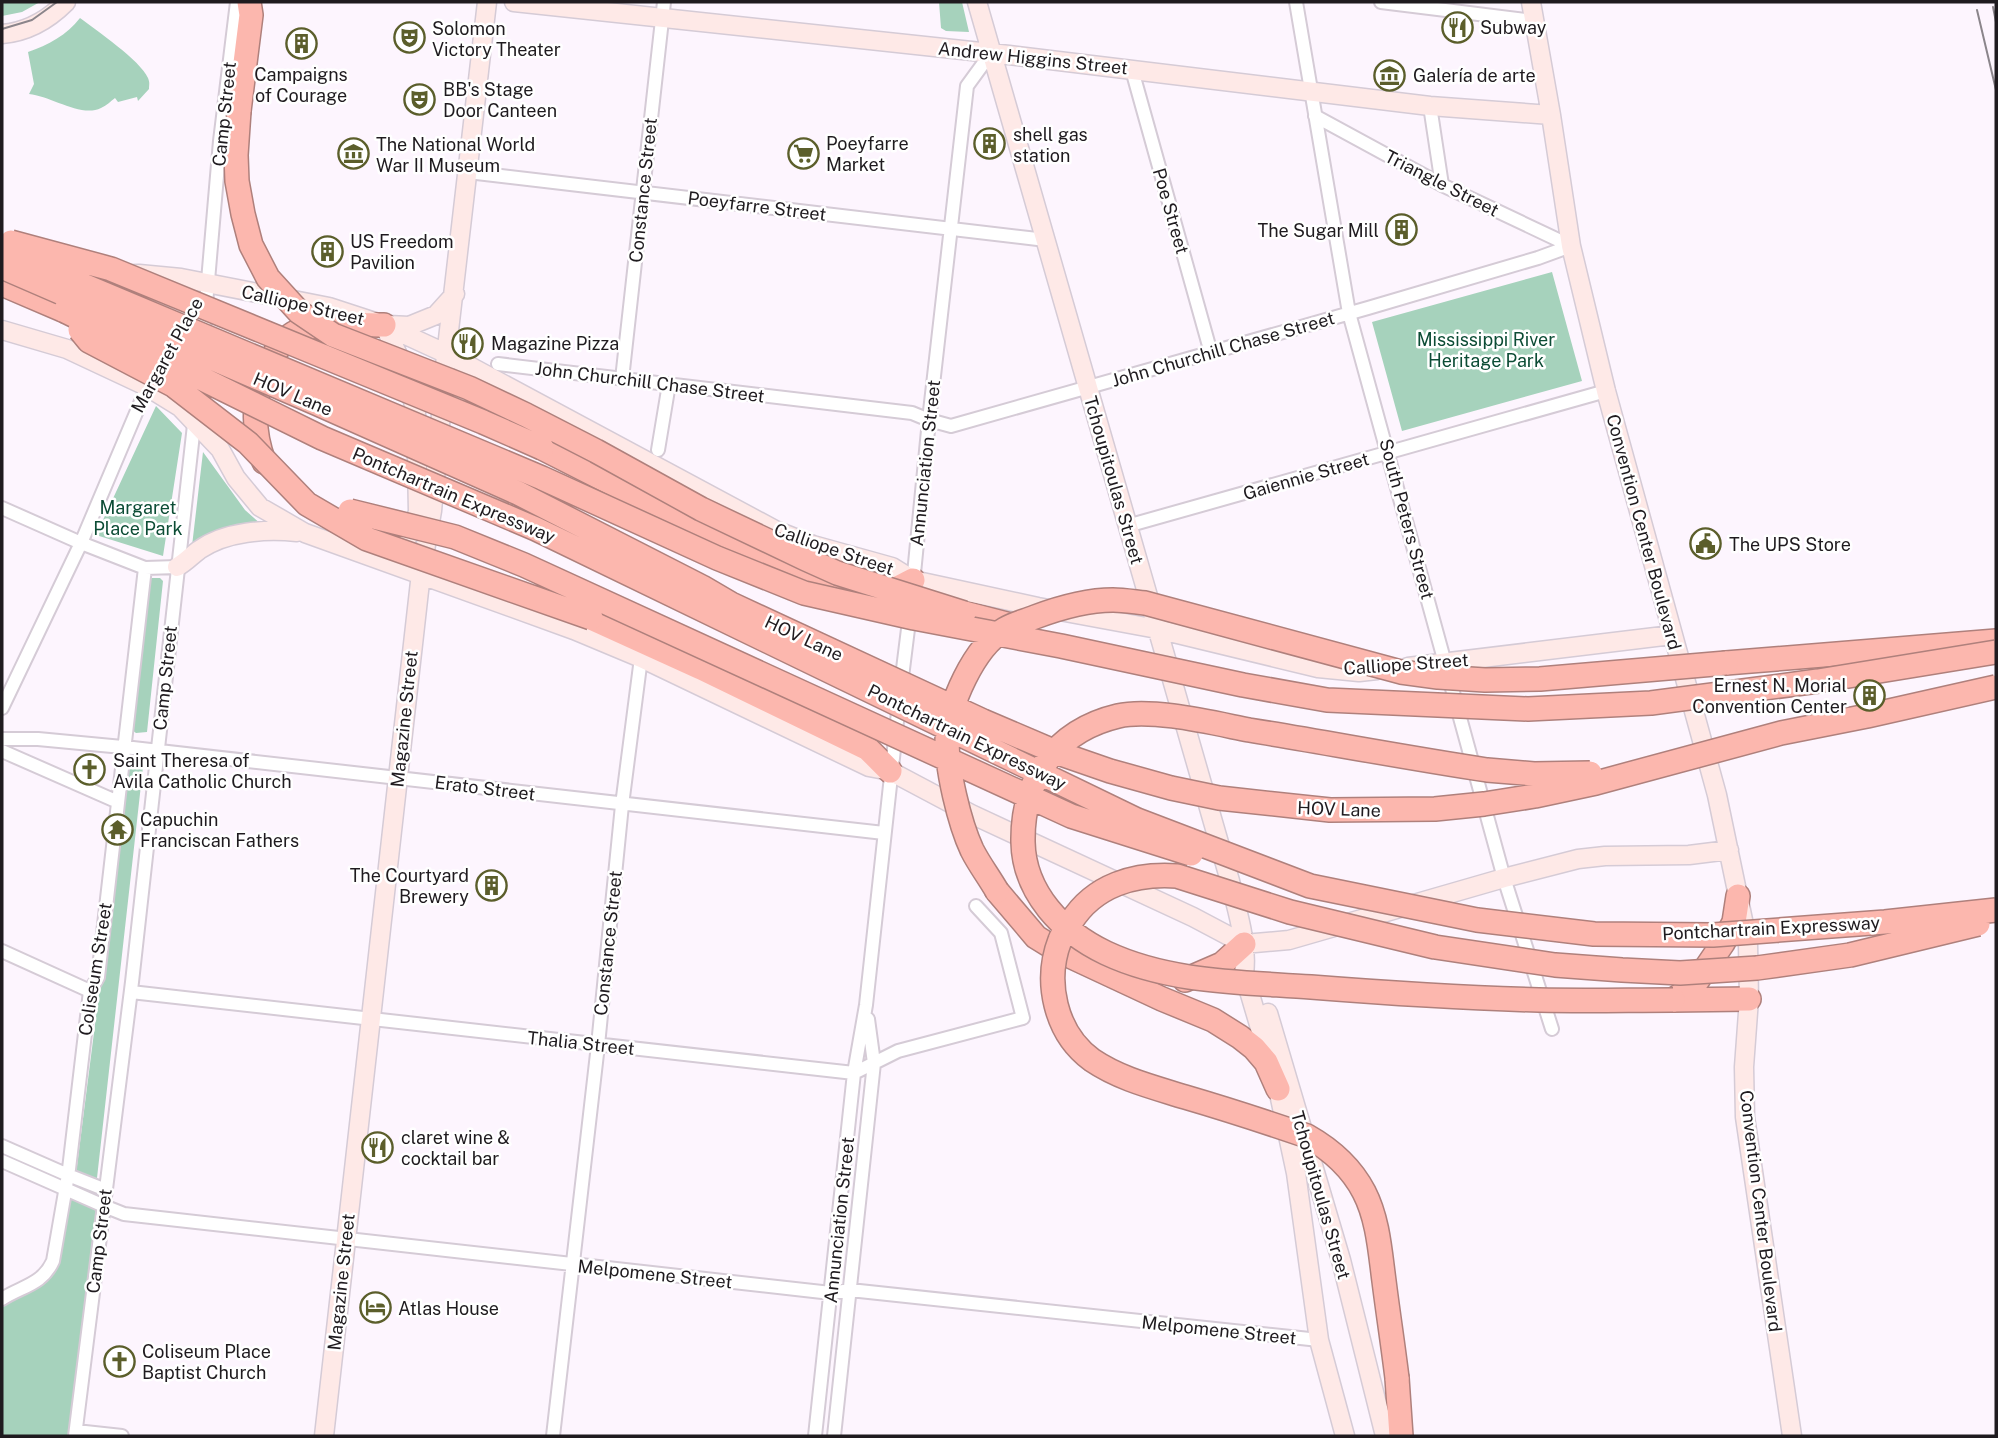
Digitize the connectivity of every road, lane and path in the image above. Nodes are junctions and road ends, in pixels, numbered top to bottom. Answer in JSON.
{"nodes":[{"id":1,"x":66,"y":2,"type":"edge"},
{"id":2,"x":237,"y":2,"type":"edge"},
{"id":3,"x":249,"y":2,"type":"edge"},
{"id":4,"x":487,"y":2,"type":"edge"},
{"id":5,"x":514,"y":2,"type":"edge"},
{"id":6,"x":977,"y":2,"type":"edge"},
{"id":7,"x":1296,"y":2,"type":"edge"},
{"id":8,"x":1381,"y":2,"type":"edge"},
{"id":9,"x":1531,"y":2,"type":"edge"},
{"id":10,"x":1412,"y":4,"type":"edge"},
{"id":11,"x":663,"y":10,"type":"edge"},
{"id":12,"x":1534,"y":21,"type":"junction"},
{"id":13,"x":4,"y":35,"type":"edge"},
{"id":14,"x":991,"y":53,"type":"junction"},
{"id":15,"x":1132,"y":69,"type":"junction"},
{"id":16,"x":1311,"y":90,"type":"junction"},
{"id":17,"x":1430,"y":106,"type":"junction"},
{"id":18,"x":1552,"y":115,"type":"junction"},
{"id":19,"x":1315,"y":116,"type":"junction"},
{"id":20,"x":468,"y":172,"type":"junction"},
{"id":21,"x":1442,"y":184,"type":"junction"},
{"id":22,"x":642,"y":193,"type":"junction"},
{"id":23,"x":951,"y":229,"type":"junction"},
{"id":24,"x":2,"y":240,"type":"edge"},
{"id":25,"x":1046,"y":240,"type":"junction"},
{"id":26,"x":1571,"y":246,"type":"junction"},
{"id":27,"x":2,"y":249,"type":"edge"},
{"id":28,"x":2,"y":267,"type":"edge"},
{"id":29,"x":207,"y":283,"type":"junction"},
{"id":30,"x":2,"y":284,"type":"edge"},
{"id":31,"x":455,"y":294,"type":"junction"},
{"id":32,"x":65,"y":311,"type":"junction"},
{"id":33,"x":1349,"y":313,"type":"junction"},
{"id":34,"x":384,"y":325,"type":"junction"},
{"id":35,"x":2,"y":330,"type":"edge"},
{"id":36,"x":1211,"y":353,"type":"junction"},
{"id":37,"x":447,"y":354,"type":"junction"},
{"id":38,"x":498,"y":364,"type":"dead end"},
{"id":39,"x":622,"y":379,"type":"junction"},
{"id":40,"x":669,"y":384,"type":"junction"},
{"id":41,"x":146,"y":386,"type":"junction"},
{"id":42,"x":1088,"y":388,"type":"junction"},
{"id":43,"x":1606,"y":391,"type":"junction"},
{"id":44,"x":929,"y":420,"type":"junction"},
{"id":45,"x":194,"y":421,"type":"junction"},
{"id":46,"x":659,"y":450,"type":"dead end"},
{"id":47,"x":1389,"y":452,"type":"junction"},
{"id":48,"x":2,"y":508,"type":"edge"},
{"id":49,"x":1127,"y":526,"type":"junction"},
{"id":50,"x":305,"y":533,"type":"junction"},
{"id":51,"x":81,"y":543,"type":"junction"},
{"id":52,"x":367,"y":555,"type":"junction"},
{"id":53,"x":177,"y":567,"type":"junction"},
{"id":54,"x":145,"y":568,"type":"junction"},
{"id":55,"x":421,"y":573,"type":"junction"},
{"id":56,"x":913,"y":580,"type":"junction"},
{"id":57,"x":1157,"y":629,"type":"junction"},
{"id":58,"x":1672,"y":635,"type":"junction"},
{"id":59,"x":1996,"y":641,"type":"edge"},
{"id":60,"x":1061,"y":646,"type":"junction"},
{"id":61,"x":1996,"y":652,"type":"edge"},
{"id":62,"x":641,"y":658,"type":"junction"},
{"id":63,"x":1446,"y":663,"type":"junction"},
{"id":64,"x":1996,"y":687,"type":"edge"},
{"id":65,"x":2,"y":709,"type":"edge"},
{"id":66,"x":2,"y":740,"type":"edge"},
{"id":67,"x":124,"y":747,"type":"junction"},
{"id":68,"x":2,"y":751,"type":"edge"},
{"id":69,"x":158,"y":751,"type":"junction"},
{"id":70,"x":1652,"y":767,"type":"junction"},
{"id":71,"x":890,"y":771,"type":"junction"},
{"id":72,"x":397,"y":778,"type":"junction"},
{"id":73,"x":118,"y":802,"type":"junction"},
{"id":74,"x":622,"y":804,"type":"junction"},
{"id":75,"x":884,"y":833,"type":"junction"},
{"id":76,"x":1730,"y":850,"type":"junction"},
{"id":77,"x":1504,"y":878,"type":"junction"},
{"id":78,"x":1310,"y":886,"type":"junction"},
{"id":79,"x":1738,"y":896,"type":"junction"},
{"id":80,"x":976,"y":906,"type":"dead end"},
{"id":81,"x":1996,"y":910,"type":"edge"},
{"id":82,"x":1996,"y":920,"type":"edge"},
{"id":83,"x":2,"y":951,"type":"edge"},
{"id":84,"x":1245,"y":951,"type":"junction"},
{"id":85,"x":1112,"y":976,"type":"junction"},
{"id":86,"x":90,"y":991,"type":"junction"},
{"id":87,"x":131,"y":992,"type":"junction"},
{"id":88,"x":1749,"y":999,"type":"junction"},
{"id":89,"x":1673,"y":1000,"type":"junction"},
{"id":90,"x":866,"y":1005,"type":"junction"},
{"id":91,"x":371,"y":1020,"type":"junction"},
{"id":92,"x":1552,"y":1029,"type":"dead end"},
{"id":93,"x":598,"y":1045,"type":"junction"},
{"id":94,"x":874,"y":1063,"type":"junction"},
{"id":95,"x":855,"y":1073,"type":"junction"},
{"id":96,"x":1278,"y":1089,"type":"junction"},
{"id":97,"x":2,"y":1146,"type":"edge"},
{"id":98,"x":2,"y":1161,"type":"edge"},
{"id":99,"x":68,"y":1175,"type":"junction"},
{"id":100,"x":65,"y":1189,"type":"junction"},
{"id":101,"x":106,"y":1190,"type":"junction"},
{"id":102,"x":104,"y":1206,"type":"junction"},
{"id":103,"x":345,"y":1240,"type":"junction"},
{"id":104,"x":573,"y":1265,"type":"junction"},
{"id":105,"x":850,"y":1290,"type":"junction"},
{"id":106,"x":831,"y":1293,"type":"junction"},
{"id":107,"x":2,"y":1299,"type":"edge"},
{"id":108,"x":1319,"y":1340,"type":"junction"},
{"id":109,"x":75,"y":1434,"type":"edge"},
{"id":110,"x":122,"y":1436,"type":"edge"},
{"id":111,"x":324,"y":1436,"type":"edge"},
{"id":112,"x":553,"y":1436,"type":"edge"},
{"id":113,"x":815,"y":1436,"type":"edge"},
{"id":114,"x":834,"y":1436,"type":"edge"},
{"id":115,"x":1345,"y":1436,"type":"edge"},
{"id":116,"x":1385,"y":1436,"type":"edge"},
{"id":117,"x":1401,"y":1436,"type":"edge"},
{"id":118,"x":1792,"y":1436,"type":"edge"}],
"edges":[{"from":1,"to":13,"type":"street"},
{"from":2,"to":29,"type":"street","name":"Camp Street"},
{"from":3,"to":60,"type":"highway","bridge":true},
{"from":4,"to":20,"type":"street","name":"Magazine Street"},
{"from":5,"to":11,"type":"street","name":"Andrew Higgins Street"},
{"from":6,"to":14,"type":"street","name":"Tchoupitoulas Street"},
{"from":7,"to":16,"type":"street","name":"South Peters Street"},
{"from":8,"to":10,"type":"street"},
{"from":9,"to":12,"type":"street","name":"Convention Center Boulevard"},
{"from":10,"to":12,"type":"street"},
{"from":11,"to":14,"type":"street","name":"Andrew Higgins Street"},
{"from":11,"to":22,"type":"street","name":"Constance Street"},
{"from":12,"to":18,"type":"street","name":"Convention Center Boulevard"},
{"from":14,"to":15,"type":"street","name":"Andrew Higgins Street"},
{"from":14,"to":23,"type":"street","name":"Annunciation Street"},
{"from":14,"to":25,"type":"street","name":"Tchoupitoulas Street"},
{"from":15,"to":16,"type":"street","name":"Andrew Higgins Street"},
{"from":15,"to":36,"type":"street","name":"Poe Street"},
{"from":16,"to":17,"type":"street","name":"Andrew Higgins Street"},
{"from":16,"to":19,"type":"street","name":"South Peters Street"},
{"from":17,"to":18,"type":"street","name":"Andrew Higgins Street"},
{"from":17,"to":21,"type":"street"},
{"from":18,"to":26,"type":"street","name":"Convention Center Boulevard"},
{"from":19,"to":21,"type":"street","name":"Triangle Street"},
{"from":19,"to":33,"type":"street","name":"South Peters Street"},
{"from":20,"to":22,"type":"street","name":"Poeyfarre Street"},
{"from":20,"to":31,"type":"street","name":"Magazine Street"},
{"from":21,"to":26,"type":"street","name":"Triangle Street"},
{"from":22,"to":23,"type":"street","name":"Poeyfarre Street"},
{"from":22,"to":39,"type":"street","name":"Constance Street"},
{"from":23,"to":25,"type":"street","name":"Poeyfarre Street"},
{"from":23,"to":44,"type":"street","name":"Annunciation Street"},
{"from":24,"to":56,"type":"highway","bridge":true},
{"from":25,"to":42,"type":"street","name":"Tchoupitoulas Street"},
{"from":26,"to":33,"type":"street","name":"John Churchill Chase Street"},
{"from":26,"to":43,"type":"street","name":"Convention Center Boulevard"},
{"from":27,"to":29,"type":"street","name":"Calliope Street"},
{"from":27,"to":60,"type":"highway","bridge":true},
{"from":28,"to":70,"type":"highway","name":"HOV Lane","bridge":true},
{"from":29,"to":34,"type":"street","name":"Calliope Street"},
{"from":29,"to":41,"type":"street","name":"Margaret Place"},
{"from":29,"to":45,"type":"street","name":"Camp Street"},
{"from":30,"to":32,"type":"highway","name":"Pontchartrain Expressway"},
{"from":31,"to":34,"type":"street"},
{"from":31,"to":37,"type":"street","name":"Magazine Street"},
{"from":32,"to":71,"type":"highway","bridge":true},
{"from":32,"to":78,"type":"highway","name":"Pontchartrain Expressway","bridge":true},
{"from":33,"to":36,"type":"street","name":"John Churchill Chase Street"},
{"from":33,"to":47,"type":"street","name":"South Peters Street"},
{"from":34,"to":37,"type":"street","name":"Calliope Street"},
{"from":34,"to":52,"type":"street"},
{"from":34,"to":78,"type":"highway","bridge":true},
{"from":35,"to":41,"type":"street"},
{"from":36,"to":42,"type":"street","name":"John Churchill Chase Street"},
{"from":37,"to":55,"type":"street","name":"Magazine Street"},
{"from":37,"to":56,"type":"street","name":"Calliope Street"},
{"from":38,"to":39,"type":"street","name":"John Churchill Chase Street"},
{"from":39,"to":40,"type":"street","name":"John Churchill Chase Street"},
{"from":40,"to":44,"type":"street","name":"John Churchill Chase Street"},
{"from":40,"to":46,"type":"street"},
{"from":41,"to":45,"type":"street"},
{"from":41,"to":51,"type":"street","name":"Margaret Place"},
{"from":42,"to":44,"type":"street","name":"John Churchill Chase Street"},
{"from":42,"to":49,"type":"street","name":"Tchoupitoulas Street"},
{"from":43,"to":47,"type":"street","name":"Gaiennie Street"},
{"from":43,"to":58,"type":"street","name":"Convention Center Boulevard"},
{"from":44,"to":56,"type":"street","name":"Annunciation Street"},
{"from":45,"to":50,"type":"street"},
{"from":45,"to":53,"type":"street","name":"Camp Street"},
{"from":47,"to":49,"type":"street","name":"Gaiennie Street"},
{"from":47,"to":63,"type":"street","name":"South Peters Street"},
{"from":48,"to":51,"type":"street"},
{"from":49,"to":57,"type":"street","name":"Tchoupitoulas Street"},
{"from":50,"to":52,"type":"street"},
{"from":50,"to":53,"type":"street"},
{"from":51,"to":54,"type":"street"},
{"from":51,"to":65,"type":"street","name":"Margaret Place"},
{"from":52,"to":55,"type":"street"},
{"from":53,"to":54,"type":"street"},
{"from":53,"to":69,"type":"street","name":"Camp Street"},
{"from":54,"to":67,"type":"street","name":"Coliseum Street"},
{"from":55,"to":62,"type":"street"},
{"from":55,"to":72,"type":"street","name":"Magazine Street"},
{"from":56,"to":57,"type":"street","name":"Calliope Street"},
{"from":56,"to":71,"type":"street","name":"Annunciation Street"},
{"from":57,"to":63,"type":"street","name":"Calliope Street"},
{"from":57,"to":84,"type":"street","name":"Tchoupitoulas Street"},
{"from":58,"to":63,"type":"street","name":"Calliope Street"},
{"from":58,"to":76,"type":"street","name":"Convention Center Boulevard"},
{"from":59,"to":85,"type":"highway","bridge":true},
{"from":60,"to":61,"type":"highway","bridge":true},
{"from":62,"to":71,"type":"street"},
{"from":62,"to":74,"type":"street","name":"Constance Street"},
{"from":63,"to":77,"type":"street","name":"South Peters Street"},
{"from":64,"to":70,"type":"highway","bridge":true},
{"from":66,"to":67,"type":"street","name":"Erato Street"},
{"from":67,"to":69,"type":"street","name":"Erato Street"},
{"from":67,"to":73,"type":"street","name":"Coliseum Street"},
{"from":68,"to":73,"type":"street"},
{"from":69,"to":72,"type":"street","name":"Erato Street"},
{"from":69,"to":87,"type":"street","name":"Camp Street"},
{"from":70,"to":89,"type":"highway","bridge":true},
{"from":71,"to":75,"type":"street","name":"Annunciation Street"},
{"from":71,"to":84,"type":"street"},
{"from":72,"to":74,"type":"street","name":"Erato Street"},
{"from":72,"to":91,"type":"street","name":"Magazine Street"},
{"from":73,"to":86,"type":"street","name":"Coliseum Street"},
{"from":74,"to":75,"type":"street","name":"Erato Street"},
{"from":74,"to":93,"type":"street","name":"Constance Street"},
{"from":75,"to":90,"type":"street","name":"Annunciation Street"},
{"from":76,"to":77,"type":"street"},
{"from":76,"to":79,"type":"street","name":"Convention Center Boulevard"},
{"from":77,"to":84,"type":"street"},
{"from":77,"to":92,"type":"street","name":"South Peters Street"},
{"from":78,"to":81,"type":"highway","name":"Pontchartrain Expressway","bridge":true},
{"from":79,"to":88,"type":"street","name":"Convention Center Boulevard"},
{"from":79,"to":89,"type":"highway"},
{"from":80,"to":94,"type":"street"},
{"from":82,"to":117,"type":"highway","bridge":true},
{"from":83,"to":86,"type":"street"},
{"from":84,"to":85,"type":"highway"},
{"from":84,"to":96,"type":"street","name":"Tchoupitoulas Street"},
{"from":84,"to":116,"type":"street","name":"Tchoupitoulas Street"},
{"from":85,"to":96,"type":"highway"},
{"from":86,"to":99,"type":"street","name":"Coliseum Street"},
{"from":87,"to":91,"type":"street","name":"Thalia Street"},
{"from":87,"to":101,"type":"street","name":"Camp Street"},
{"from":88,"to":89,"type":"highway"},
{"from":88,"to":118,"type":"street","name":"Convention Center Boulevard"},
{"from":90,"to":94,"type":"street","name":"Annunciation Street"},
{"from":90,"to":95,"type":"street","name":"Annunciation Street"},
{"from":91,"to":93,"type":"street","name":"Thalia Street"},
{"from":91,"to":103,"type":"street","name":"Magazine Street"},
{"from":93,"to":95,"type":"street","name":"Thalia Street"},
{"from":93,"to":104,"type":"street","name":"Constance Street"},
{"from":94,"to":95,"type":"street"},
{"from":94,"to":105,"type":"street","name":"Annunciation Street"},
{"from":95,"to":106,"type":"street","name":"Annunciation Street"},
{"from":96,"to":108,"type":"street","name":"Tchoupitoulas Street"},
{"from":97,"to":99,"type":"street"},
{"from":98,"to":100,"type":"street","name":"Melpomene Street"},
{"from":99,"to":100,"type":"street","name":"Coliseum Street"},
{"from":99,"to":101,"type":"street"},
{"from":100,"to":102,"type":"street","name":"Melpomene Street"},
{"from":100,"to":107,"type":"street","name":"Coliseum Street"},
{"from":101,"to":102,"type":"street","name":"Camp Street"},
{"from":102,"to":103,"type":"street","name":"Melpomene Street"},
{"from":102,"to":109,"type":"street","name":"Camp Street"},
{"from":103,"to":104,"type":"street","name":"Melpomene Street"},
{"from":103,"to":111,"type":"street","name":"Magazine Street"},
{"from":104,"to":106,"type":"street","name":"Melpomene Street"},
{"from":104,"to":112,"type":"street","name":"Constance Street"},
{"from":105,"to":106,"type":"street","name":"Melpomene Street"},
{"from":105,"to":108,"type":"street","name":"Melpomene Street"},
{"from":105,"to":114,"type":"street","name":"Annunciation Street"},
{"from":106,"to":113,"type":"street","name":"Annunciation Street"},
{"from":108,"to":115,"type":"street","name":"Tchoupitoulas Street"},
{"from":109,"to":110,"type":"street"}]}
